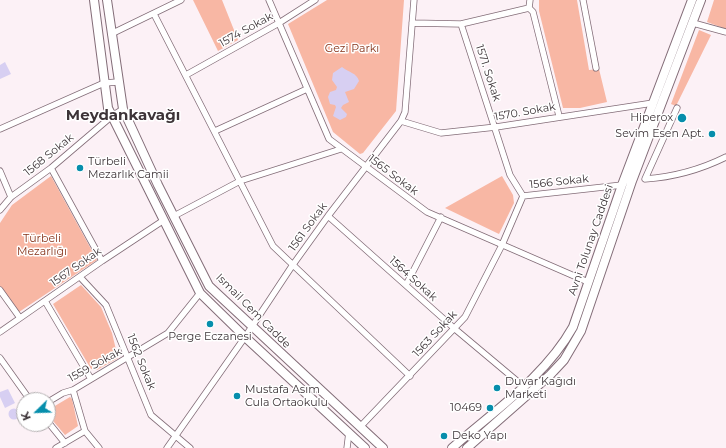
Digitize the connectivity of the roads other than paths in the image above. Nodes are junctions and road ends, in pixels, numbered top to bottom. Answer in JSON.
{"nodes":[{"id":1,"x":94,"y":0,"type":"edge"},
{"id":2,"x":107,"y":0,"type":"edge"},
{"id":3,"x":182,"y":0,"type":"edge"},
{"id":4,"x":268,"y":0,"type":"edge"},
{"id":5,"x":315,"y":0,"type":"edge"},
{"id":6,"x":414,"y":0,"type":"edge"},
{"id":7,"x":530,"y":0,"type":"edge"},
{"id":8,"x":583,"y":0,"type":"edge"},
{"id":9,"x":692,"y":0,"type":"edge"},
{"id":10,"x":701,"y":0,"type":"edge"},
{"id":11,"x":529,"y":8,"type":"junction"},
{"id":12,"x":154,"y":14,"type":"junction"},
{"id":13,"x":279,"y":23,"type":"junction"},
{"id":14,"x":412,"y":23,"type":"junction"},
{"id":15,"x":692,"y":23,"type":"junction"},
{"id":16,"x":461,"y":24,"type":"junction"},
{"id":17,"x":726,"y":32,"type":"edge"},
{"id":18,"x":111,"y":34,"type":"junction"},
{"id":19,"x":596,"y":68,"type":"dead end"},
{"id":20,"x":186,"y":75,"type":"junction"},
{"id":21,"x":118,"y":82,"type":"junction"},
{"id":22,"x":104,"y":83,"type":"junction"},
{"id":23,"x":307,"y":90,"type":"junction"},
{"id":24,"x":653,"y":102,"type":"junction"},
{"id":25,"x":677,"y":108,"type":"dead end"},
{"id":26,"x":123,"y":109,"type":"junction"},
{"id":27,"x":112,"y":116,"type":"junction"},
{"id":28,"x":559,"y":116,"type":"junction"},
{"id":29,"x":401,"y":121,"type":"junction"},
{"id":30,"x":496,"y":127,"type":"junction"},
{"id":31,"x":0,"y":129,"type":"edge"},
{"id":32,"x":215,"y":131,"type":"junction"},
{"id":33,"x":341,"y":149,"type":"junction"},
{"id":34,"x":726,"y":157,"type":"edge"},
{"id":35,"x":366,"y":167,"type":"junction"},
{"id":36,"x":51,"y":168,"type":"junction"},
{"id":37,"x":0,"y":171,"type":"edge"},
{"id":38,"x":240,"y":181,"type":"junction"},
{"id":39,"x":622,"y":185,"type":"junction"},
{"id":40,"x":523,"y":196,"type":"junction"},
{"id":41,"x":11,"y":197,"type":"junction"},
{"id":42,"x":0,"y":210,"type":"edge"},
{"id":43,"x":174,"y":216,"type":"junction"},
{"id":44,"x":328,"y":216,"type":"junction"},
{"id":45,"x":441,"y":217,"type":"junction"},
{"id":46,"x":164,"y":220,"type":"junction"},
{"id":47,"x":502,"y":245,"type":"junction"},
{"id":48,"x":102,"y":261,"type":"junction"},
{"id":49,"x":292,"y":266,"type":"junction"},
{"id":50,"x":80,"y":277,"type":"junction"},
{"id":51,"x":588,"y":282,"type":"junction"},
{"id":52,"x":406,"y":285,"type":"junction"},
{"id":53,"x":0,"y":290,"type":"edge"},
{"id":54,"x":200,"y":293,"type":"junction"},
{"id":55,"x":44,"y":301,"type":"junction"},
{"id":56,"x":20,"y":318,"type":"junction"},
{"id":57,"x":252,"y":327,"type":"junction"},
{"id":58,"x":455,"y":329,"type":"junction"},
{"id":59,"x":0,"y":332,"type":"edge"},
{"id":60,"x":245,"y":337,"type":"junction"},
{"id":61,"x":0,"y":358,"type":"edge"},
{"id":62,"x":128,"y":358,"type":"junction"},
{"id":63,"x":410,"y":376,"type":"junction"},
{"id":64,"x":91,"y":379,"type":"junction"},
{"id":65,"x":523,"y":386,"type":"junction"},
{"id":66,"x":74,"y":390,"type":"junction"},
{"id":67,"x":24,"y":392,"type":"edge"},
{"id":68,"x":56,"y":397,"type":"edge"},
{"id":69,"x":360,"y":427,"type":"junction"},
{"id":70,"x":85,"y":431,"type":"junction"},
{"id":71,"x":56,"y":432,"type":"edge"},
{"id":72,"x":349,"y":432,"type":"junction"},
{"id":73,"x":176,"y":437,"type":"junction"},
{"id":74,"x":65,"y":443,"type":"junction"},
{"id":75,"x":56,"y":448,"type":"edge"},
{"id":76,"x":99,"y":448,"type":"edge"},
{"id":77,"x":167,"y":448,"type":"edge"},
{"id":78,"x":190,"y":448,"type":"edge"},
{"id":79,"x":347,"y":448,"type":"edge"},
{"id":80,"x":365,"y":448,"type":"edge"},
{"id":81,"x":382,"y":448,"type":"edge"},
{"id":82,"x":452,"y":448,"type":"edge"},
{"id":83,"x":467,"y":448,"type":"edge"}],
"edges":[{"from":1,"to":22,"type":"main road","name":"Ismail Cem Cadde"},
{"from":2,"to":18,"type":"main road","name":"Ismail Cem Cadde"},
{"from":3,"to":12,"type":"street"},
{"from":4,"to":13,"type":"street","name":"1565 Sokak"},
{"from":5,"to":13,"type":"street","name":"1574 Sokak"},
{"from":6,"to":14,"type":"street","name":"1561 Sokak"},
{"from":7,"to":11,"type":"street"},
{"from":8,"to":19,"type":"street"},
{"from":9,"to":24,"type":"main road","name":"Avni Tolunay Caddesi"},
{"from":10,"to":15,"type":"main road","name":"Avni Tolunay Caddesi"},
{"from":11,"to":16,"type":"street"},
{"from":11,"to":28,"type":"street"},
{"from":12,"to":18,"type":"street"},
{"from":12,"to":20,"type":"street"},
{"from":13,"to":20,"type":"street","name":"1574 Sokak"},
{"from":13,"to":23,"type":"street","name":"1565 Sokak"},
{"from":14,"to":16,"type":"street"},
{"from":14,"to":29,"type":"street","name":"1561 Sokak"},
{"from":15,"to":17,"type":"street"},
{"from":15,"to":83,"type":"main road","name":"Avni Tolunay Caddesi"},
{"from":16,"to":30,"type":"street","name":"1571. Sokak"},
{"from":18,"to":21,"type":"main road","name":"Ismail Cem Cadde"},
{"from":20,"to":32,"type":"street"},
{"from":21,"to":22,"type":"street"},
{"from":21,"to":26,"type":"main road","name":"Ismail Cem Cadde"},
{"from":22,"to":27,"type":"main road","name":"Ismail Cem Cadde"},
{"from":22,"to":31,"type":"street"},
{"from":23,"to":32,"type":"street"},
{"from":23,"to":33,"type":"street","name":"1565 Sokak"},
{"from":24,"to":28,"type":"street","name":"1570. Sokak"},
{"from":24,"to":39,"type":"main road","name":"Avni Tolunay Caddesi"},
{"from":25,"to":34,"type":"street"},
{"from":26,"to":27,"type":"street","name":"1568 Sokak"},
{"from":26,"to":43,"type":"main road","name":"Ismail Cem Cadde"},
{"from":27,"to":36,"type":"street","name":"1568 Sokak"},
{"from":27,"to":46,"type":"main road","name":"Ismail Cem Cadde"},
{"from":28,"to":30,"type":"street","name":"1570. Sokak"},
{"from":29,"to":30,"type":"street","name":"1570. Sokak"},
{"from":29,"to":35,"type":"street","name":"1561 Sokak"},
{"from":30,"to":40,"type":"street","name":"1571. Sokak"},
{"from":32,"to":38,"type":"street"},
{"from":33,"to":35,"type":"street","name":"1565 Sokak"},
{"from":33,"to":38,"type":"street"},
{"from":35,"to":44,"type":"street","name":"1561 Sokak"},
{"from":35,"to":45,"type":"street","name":"1565 Sokak"},
{"from":36,"to":41,"type":"street","name":"1568 Sokak"},
{"from":36,"to":48,"type":"street"},
{"from":37,"to":41,"type":"street"},
{"from":38,"to":43,"type":"street"},
{"from":38,"to":49,"type":"street"},
{"from":39,"to":40,"type":"street","name":"1566 Sokak"},
{"from":39,"to":51,"type":"main road","name":"Avni Tolunay Caddesi"},
{"from":40,"to":47,"type":"street","name":"1563 Sokak"},
{"from":41,"to":42,"type":"street","name":"1568 Sokak"},
{"from":43,"to":57,"type":"main road","name":"Ismail Cem Cadde"},
{"from":44,"to":49,"type":"street","name":"1561 Sokak"},
{"from":44,"to":52,"type":"street","name":"1564 Sokak"},
{"from":45,"to":47,"type":"street","name":"1565 Sokak"},
{"from":45,"to":52,"type":"street"},
{"from":46,"to":48,"type":"street","name":"1567 Sokak"},
{"from":46,"to":54,"type":"main road","name":"Ismail Cem Cadde"},
{"from":47,"to":51,"type":"street","name":"1565 Sokak"},
{"from":47,"to":58,"type":"street","name":"1563 Sokak"},
{"from":48,"to":50,"type":"street","name":"1567 Sokak"},
{"from":49,"to":57,"type":"street","name":"1561 Sokak"},
{"from":49,"to":63,"type":"street"},
{"from":50,"to":55,"type":"street","name":"1567 Sokak"},
{"from":50,"to":62,"type":"street","name":"1562 Sokak"},
{"from":51,"to":65,"type":"main road","name":"Avni Tolunay Caddesi"},
{"from":52,"to":58,"type":"street","name":"1564 Sokak"},
{"from":53,"to":56,"type":"street"},
{"from":54,"to":60,"type":"main road","name":"Ismail Cem Cadde"},
{"from":54,"to":62,"type":"street","name":"1559 Sokak"},
{"from":55,"to":56,"type":"street","name":"1567 Sokak"},
{"from":55,"to":64,"type":"street"},
{"from":56,"to":59,"type":"street","name":"1567 Sokak"},
{"from":57,"to":60,"type":"street","name":"1561 Sokak"},
{"from":57,"to":69,"type":"main road","name":"Ismail Cem Cadde"},
{"from":58,"to":63,"type":"street","name":"1563 Sokak"},
{"from":58,"to":65,"type":"street","name":"1564 Sokak"},
{"from":60,"to":72,"type":"main road","name":"Ismail Cem Cadde"},
{"from":60,"to":73,"type":"street","name":"1561 Sokak"},
{"from":61,"to":67,"type":"street"},
{"from":62,"to":64,"type":"street","name":"1559 Sokak"},
{"from":62,"to":73,"type":"street","name":"1562 Sokak"},
{"from":63,"to":69,"type":"street","name":"1563 Sokak"},
{"from":64,"to":66,"type":"street","name":"1559 Sokak"},
{"from":65,"to":82,"type":"main road","name":"Avni Tolunay Caddesi"},
{"from":66,"to":68,"type":"street","name":"1559 Sokak"},
{"from":66,"to":70,"type":"street"},
{"from":69,"to":81,"type":"main road","name":"Ismail Cem Cadde"},
{"from":70,"to":74,"type":"street"},
{"from":70,"to":76,"type":"street"},
{"from":71,"to":74,"type":"street"},
{"from":72,"to":79,"type":"street"},
{"from":72,"to":80,"type":"main road","name":"Ismail Cem Cadde"},
{"from":73,"to":77,"type":"street","name":"1561 Sokak"},
{"from":73,"to":78,"type":"street","name":"1562 Sokak"},
{"from":74,"to":75,"type":"street"}]}
